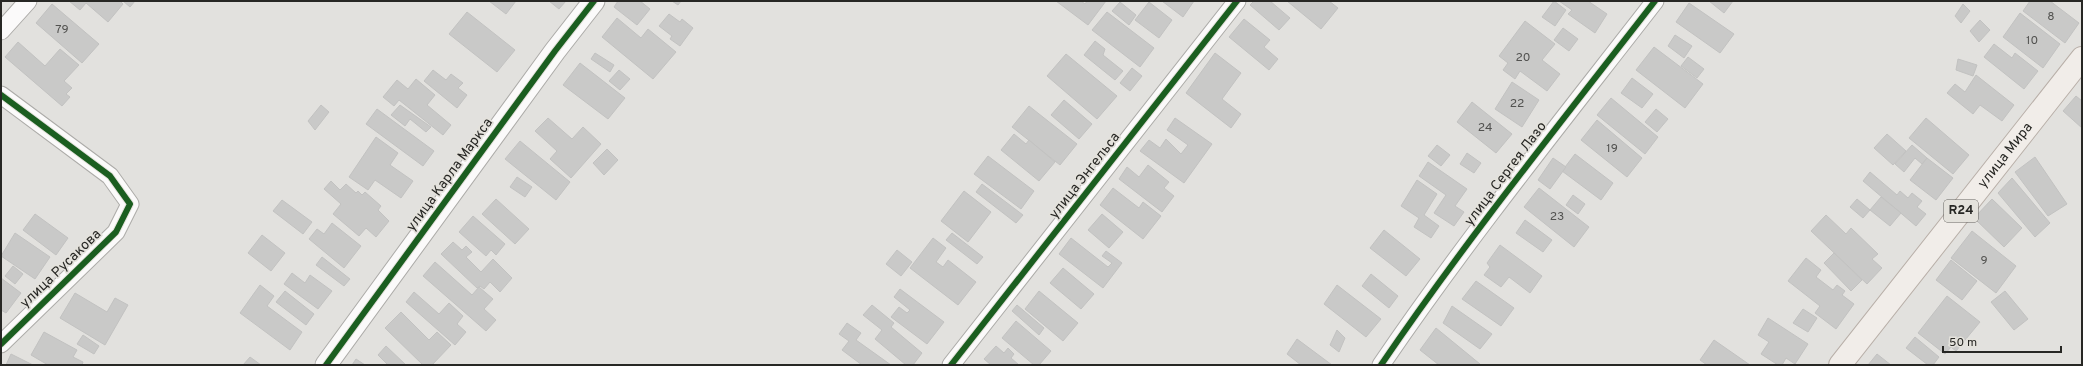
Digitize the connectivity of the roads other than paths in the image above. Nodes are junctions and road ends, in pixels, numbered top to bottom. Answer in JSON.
{"nodes":[{"id":1,"x":28,"y":1,"type":"edge"},
{"id":2,"x":594,"y":1,"type":"edge"},
{"id":3,"x":1237,"y":1,"type":"edge"},
{"id":4,"x":1655,"y":1,"type":"edge"},
{"id":5,"x":1,"y":31,"type":"edge"},
{"id":6,"x":2082,"y":58,"type":"edge"},
{"id":7,"x":1,"y":95,"type":"edge"},
{"id":8,"x":1,"y":344,"type":"edge"},
{"id":9,"x":326,"y":365,"type":"edge"},
{"id":10,"x":951,"y":365,"type":"edge"},
{"id":11,"x":1381,"y":365,"type":"edge"},
{"id":12,"x":1840,"y":365,"type":"edge"}],
"edges":[{"from":1,"to":5,"type":"street"},
{"from":2,"to":9,"type":"street","name":"улица Карла Маркса"},
{"from":3,"to":10,"type":"street","name":"улица Энгельса"},
{"from":4,"to":11,"type":"street","name":"улица Сергея Лазо"},
{"from":6,"to":12,"type":"main road","name":"улица Мира","number":"R24"},
{"from":7,"to":8,"type":"street","name":"улица Русакова"}]}
